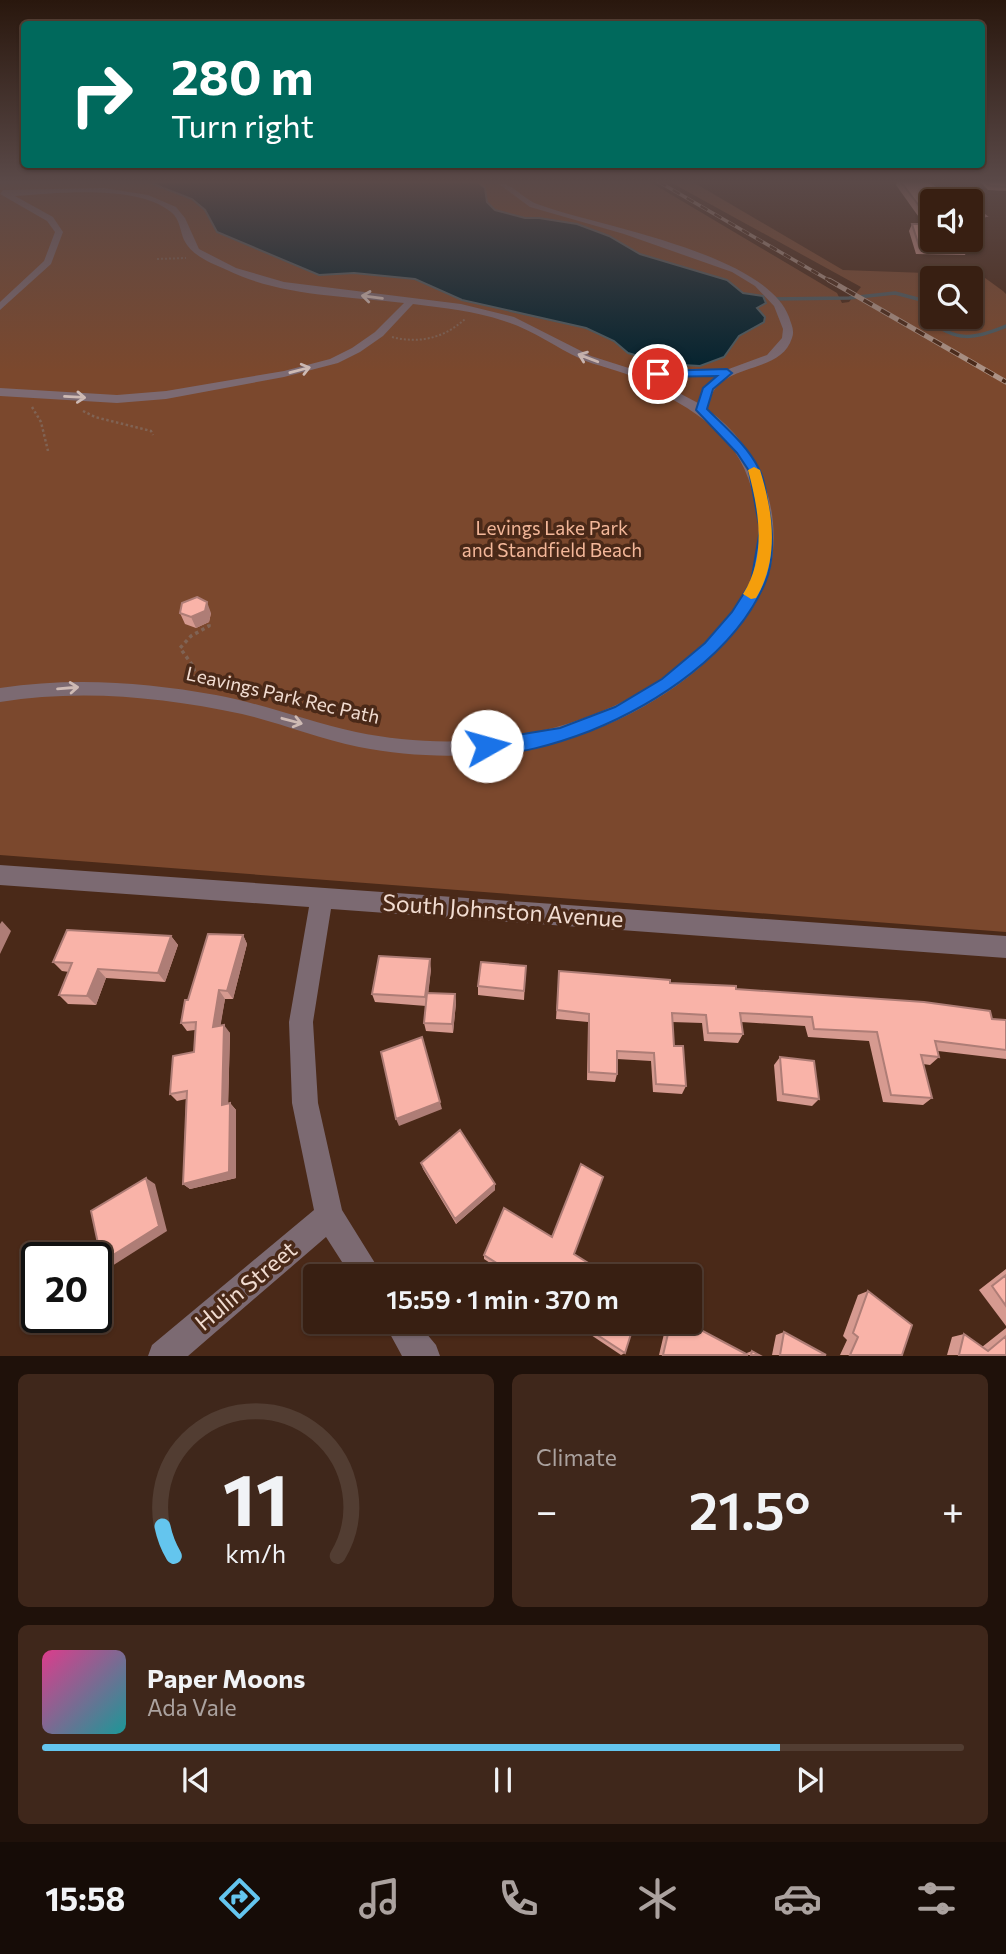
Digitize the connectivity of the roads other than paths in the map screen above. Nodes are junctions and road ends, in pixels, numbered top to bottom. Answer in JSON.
{"nodes":[{"id":1,"x":54,"y":245,"type":"edge"},
{"id":2,"x":193,"y":245,"type":"edge"},
{"id":3,"x":663,"y":245,"type":"edge"},
{"id":4,"x":410,"y":302,"type":"junction"},
{"id":5,"x":0,"y":307,"type":"edge"},
{"id":6,"x":727,"y":373,"type":"junction"},
{"id":7,"x":637,"y":374,"type":"junction"},
{"id":8,"x":2,"y":390,"type":"edge"},
{"id":9,"x":701,"y":410,"type":"junction"},
{"id":10,"x":0,"y":695,"type":"edge"},
{"id":11,"x":0,"y":875,"type":"edge"},
{"id":12,"x":323,"y":898,"type":"junction"},
{"id":13,"x":1006,"y":947,"type":"edge"},
{"id":14,"x":329,"y":1216,"type":"junction"},
{"id":15,"x":360,"y":1264,"type":"edge"},
{"id":16,"x":406,"y":1334,"type":"edge"},
{"id":17,"x":163,"y":1356,"type":"edge"},
{"id":18,"x":425,"y":1356,"type":"edge"}],
"edges":[{"from":1,"to":5,"type":"street"},
{"from":4,"to":2,"type":"street","one_way":true},
{"from":3,"to":6,"type":"street"},
{"from":7,"to":4,"type":"street","one_way":true},
{"from":8,"to":4,"type":"street","one_way":true},
{"from":6,"to":7,"type":"street"},
{"from":6,"to":9,"type":"street"},
{"from":7,"to":9,"type":"street"},
{"from":10,"to":9,"type":"street","one_way":true},
{"from":11,"to":12,"type":"street","name":"South Johnston Avenue"},
{"from":12,"to":13,"type":"street","name":"South Johnston Avenue"},
{"from":12,"to":14,"type":"street"},
{"from":14,"to":15,"type":"street"},
{"from":14,"to":17,"type":"street","name":"Hulin Street"},
{"from":16,"to":18,"type":"street"}]}
